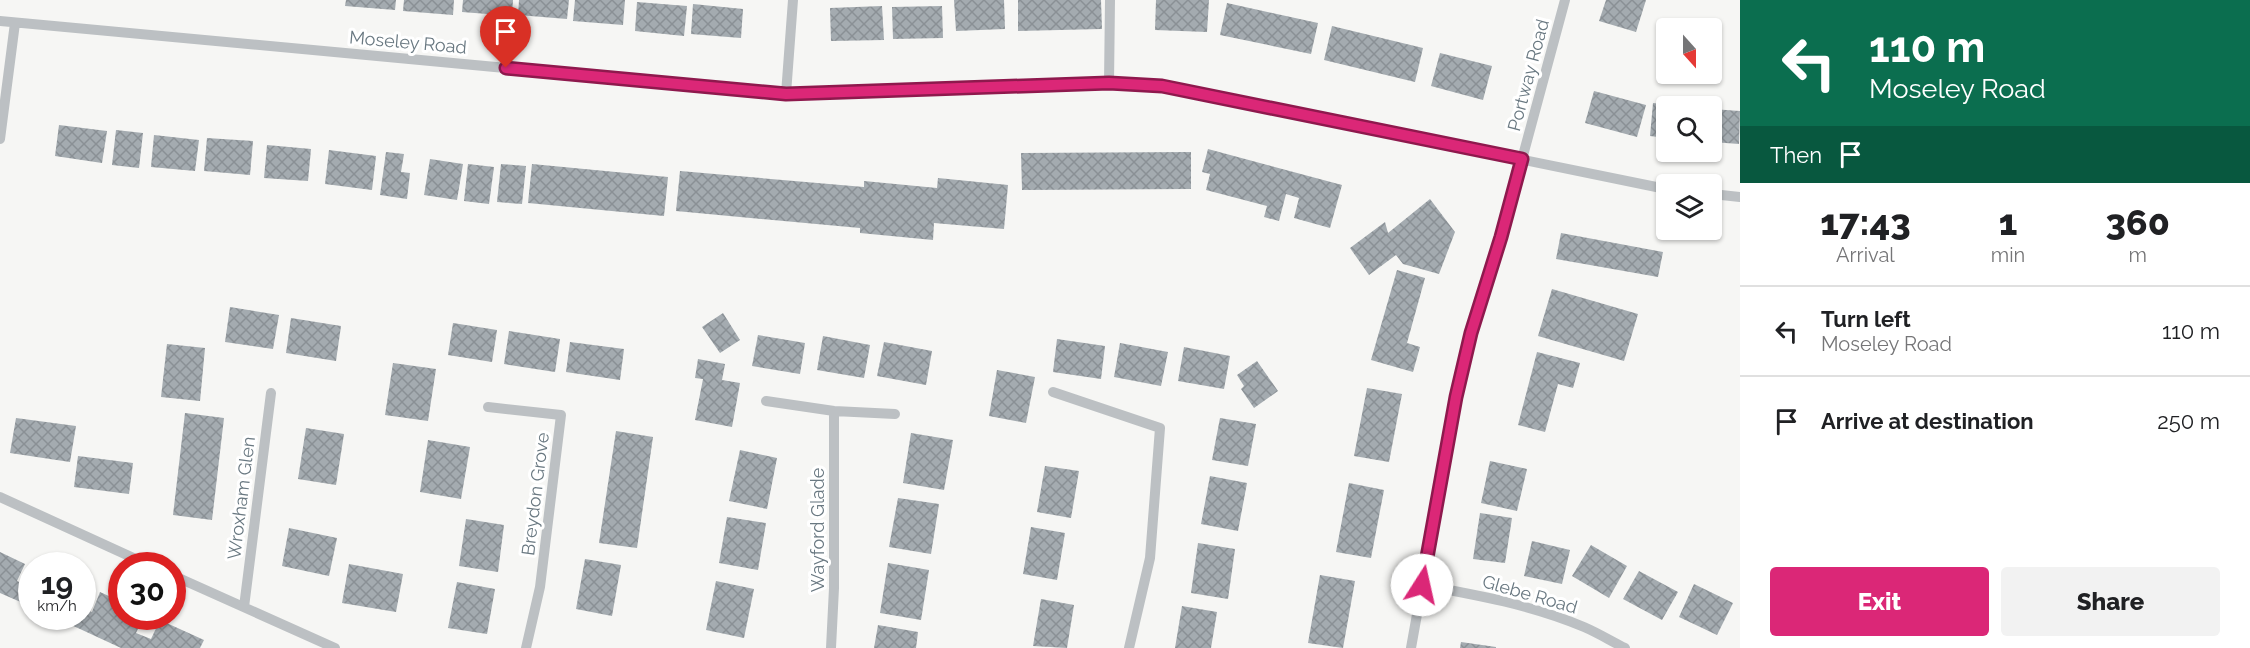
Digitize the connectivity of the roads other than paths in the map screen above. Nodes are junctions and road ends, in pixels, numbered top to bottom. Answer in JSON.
{"nodes":[{"id":1,"x":792,"y":0,"type":"edge"},
{"id":2,"x":1110,"y":0,"type":"edge"},
{"id":3,"x":1565,"y":0,"type":"edge"},
{"id":4,"x":0,"y":21,"type":"edge"},
{"id":5,"x":15,"y":23,"type":"junction"},
{"id":6,"x":1109,"y":83,"type":"junction"},
{"id":7,"x":786,"y":94,"type":"junction"},
{"id":8,"x":0,"y":139,"type":"edge"},
{"id":9,"x":1522,"y":159,"type":"junction"},
{"id":10,"x":1656,"y":187,"type":"edge"},
{"id":11,"x":1722,"y":195,"type":"edge"},
{"id":12,"x":1740,"y":197,"type":"edge"},
{"id":13,"x":1053,"y":392,"type":"dead end"},
{"id":14,"x":271,"y":393,"type":"dead end"},
{"id":15,"x":766,"y":401,"type":"dead end"},
{"id":16,"x":488,"y":407,"type":"dead end"},
{"id":17,"x":834,"y":411,"type":"junction"},
{"id":18,"x":895,"y":414,"type":"dead end"},
{"id":19,"x":0,"y":497,"type":"edge"},
{"id":20,"x":120,"y":552,"type":"edge"},
{"id":21,"x":186,"y":581,"type":"edge"},
{"id":22,"x":1422,"y":585,"type":"junction"},
{"id":23,"x":244,"y":607,"type":"junction"},
{"id":24,"x":334,"y":648,"type":"edge"},
{"id":25,"x":526,"y":648,"type":"edge"},
{"id":26,"x":831,"y":648,"type":"edge"},
{"id":27,"x":1129,"y":648,"type":"edge"},
{"id":28,"x":1412,"y":648,"type":"edge"},
{"id":29,"x":1625,"y":648,"type":"edge"}],
"edges":[{"from":1,"to":7,"type":"street"},
{"from":2,"to":6,"type":"street"},
{"from":3,"to":9,"type":"street","name":"Portway Road"},
{"from":4,"to":5,"type":"street","name":"Moseley Road"},
{"from":5,"to":7,"type":"street","name":"Moseley Road"},
{"from":5,"to":8,"type":"street"},
{"from":6,"to":7,"type":"street","name":"Moseley Road"},
{"from":6,"to":9,"type":"street","name":"Moseley Road"},
{"from":9,"to":10,"type":"street","name":"Moseley Road"},
{"from":9,"to":22,"type":"street","name":"Portway Road"},
{"from":11,"to":12,"type":"street"},
{"from":13,"to":27,"type":"street"},
{"from":14,"to":23,"type":"street","name":"Wroxham Glen"},
{"from":15,"to":17,"type":"street"},
{"from":16,"to":25,"type":"street","name":"Breydon Grove"},
{"from":17,"to":18,"type":"street"},
{"from":17,"to":26,"type":"street","name":"Wayford Glade"},
{"from":19,"to":20,"type":"street"},
{"from":21,"to":23,"type":"street"},
{"from":22,"to":28,"type":"street","name":"Portway Road"},
{"from":22,"to":29,"type":"street","name":"Glebe Road"},
{"from":23,"to":24,"type":"street"}]}
